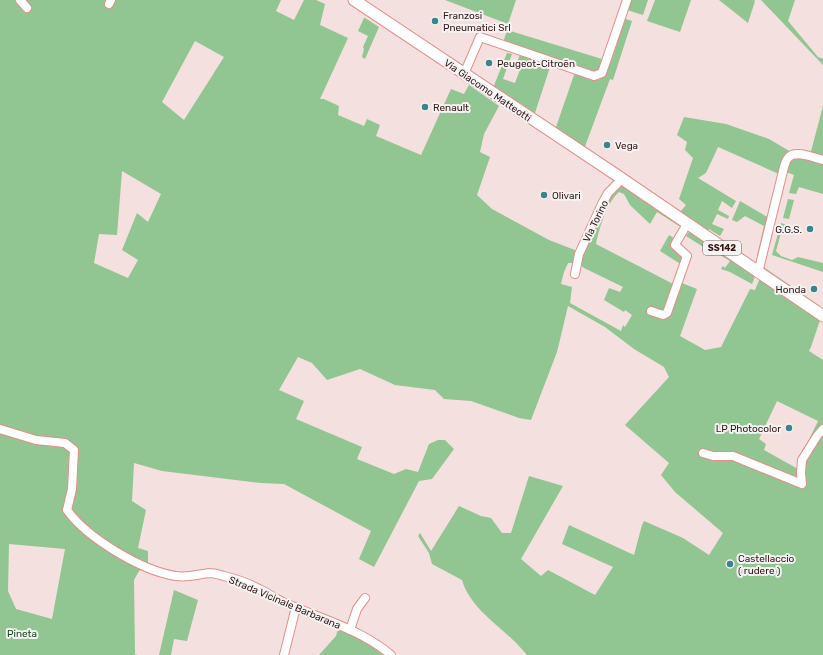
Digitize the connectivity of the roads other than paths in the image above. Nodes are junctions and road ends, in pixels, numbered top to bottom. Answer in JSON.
{"nodes":[{"id":1,"x":20,"y":0,"type":"edge"},
{"id":2,"x":354,"y":0,"type":"edge"},
{"id":3,"x":627,"y":0,"type":"edge"},
{"id":4,"x":27,"y":8,"type":"dead end"},
{"id":5,"x":464,"y":74,"type":"junction"},
{"id":6,"x":823,"y":160,"type":"edge"},
{"id":7,"x":622,"y":179,"type":"junction"},
{"id":8,"x":687,"y":224,"type":"junction"},
{"id":9,"x":758,"y":272,"type":"junction"},
{"id":10,"x":575,"y":274,"type":"dead end"},
{"id":11,"x":651,"y":310,"type":"dead end"},
{"id":12,"x":823,"y":316,"type":"edge"},
{"id":13,"x":0,"y":428,"type":"edge"},
{"id":14,"x":823,"y":429,"type":"edge"},
{"id":15,"x":703,"y":452,"type":"dead end"},
{"id":16,"x":365,"y":598,"type":"dead end"},
{"id":17,"x":296,"y":607,"type":"junction"},
{"id":18,"x":350,"y":630,"type":"junction"},
{"id":19,"x":284,"y":655,"type":"edge"},
{"id":20,"x":391,"y":655,"type":"edge"}],
"edges":[{"from":1,"to":4,"type":"street"},
{"from":2,"to":5,"type":"main road","name":"Via Giacomo Matteotti"},
{"from":3,"to":5,"type":"street"},
{"from":5,"to":7,"type":"main road","name":"Via Giacomo Matteotti"},
{"from":6,"to":9,"type":"street"},
{"from":7,"to":8,"type":"main road","number":"SS142"},
{"from":7,"to":10,"type":"street","name":"Via Torino"},
{"from":8,"to":9,"type":"main road","number":"SS142"},
{"from":8,"to":11,"type":"street"},
{"from":9,"to":12,"type":"main road","number":"SS142"},
{"from":13,"to":17,"type":"street","name":"Strada Vicinale Barbarana"},
{"from":14,"to":15,"type":"street"},
{"from":16,"to":18,"type":"street"},
{"from":17,"to":18,"type":"street","name":"Strada Vicinale Barbarana"},
{"from":17,"to":19,"type":"street"},
{"from":18,"to":20,"type":"street","name":"Strada Vicinale Barbarana"}]}
